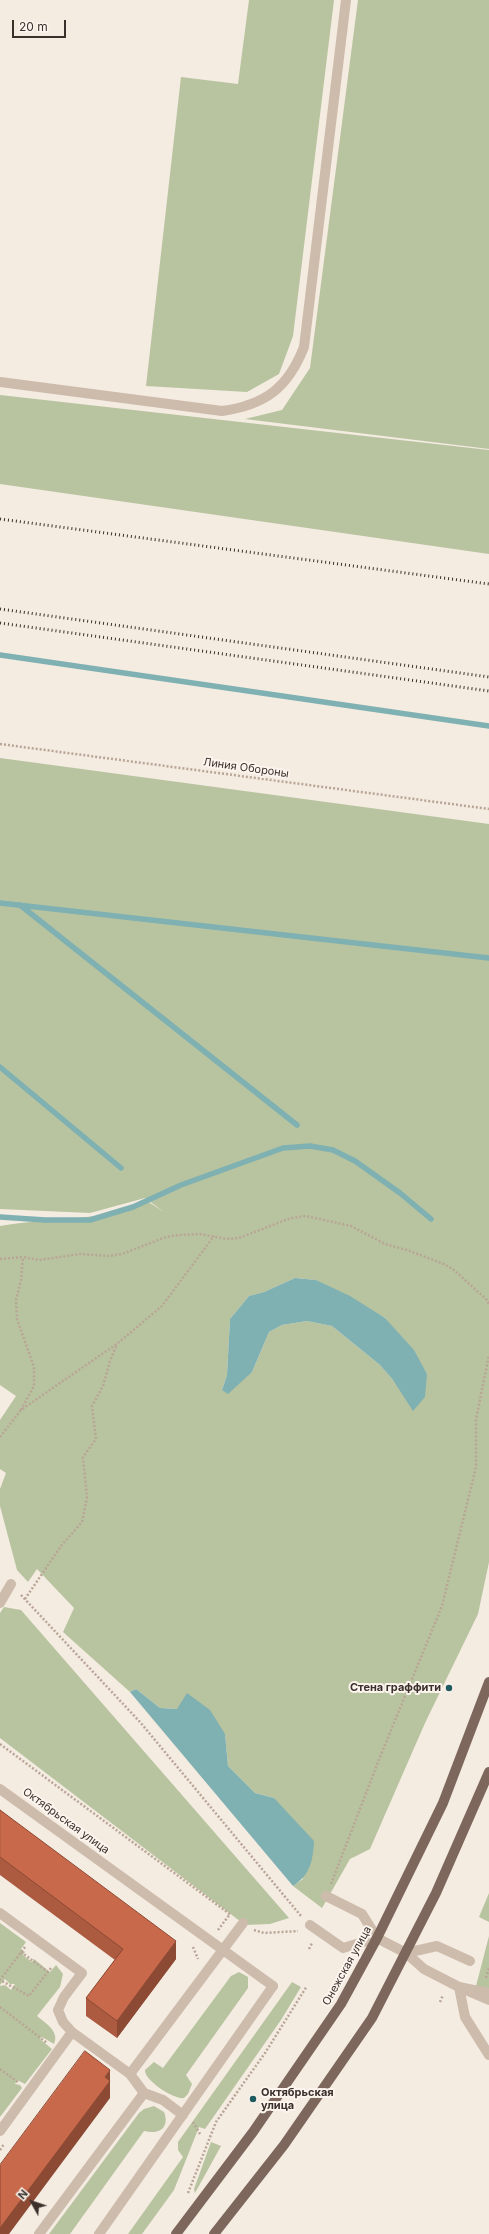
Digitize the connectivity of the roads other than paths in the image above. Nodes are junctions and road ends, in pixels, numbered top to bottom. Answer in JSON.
{"nodes":[{"id":1,"x":346,"y":0,"type":"edge"},
{"id":2,"x":0,"y":382,"type":"edge"},
{"id":3,"x":11,"y":1584,"type":"road end"},
{"id":4,"x":0,"y":1603,"type":"edge"},
{"id":5,"x":489,"y":1682,"type":"edge"},
{"id":6,"x":489,"y":1772,"type":"edge"},
{"id":7,"x":0,"y":1789,"type":"edge"},
{"id":8,"x":326,"y":1896,"type":"road end"},
{"id":9,"x":0,"y":1913,"type":"edge"},
{"id":10,"x":243,"y":1923,"type":"road end"},
{"id":11,"x":310,"y":1925,"type":"road end"},
{"id":12,"x":377,"y":1938,"type":"junction"},
{"id":13,"x":222,"y":1948,"type":"junction"},
{"id":14,"x":406,"y":1953,"type":"junction"},
{"id":15,"x":470,"y":1962,"type":"dead end"},
{"id":16,"x":459,"y":1987,"type":"junction"},
{"id":17,"x":489,"y":1993,"type":"edge"},
{"id":18,"x":489,"y":2000,"type":"edge"},
{"id":19,"x":72,"y":2032,"type":"junction"},
{"id":20,"x":489,"y":2056,"type":"edge"},
{"id":21,"x":130,"y":2074,"type":"junction"},
{"id":22,"x":144,"y":2093,"type":"junction"},
{"id":23,"x":183,"y":2115,"type":"junction"},
{"id":24,"x":0,"y":2131,"type":"edge"},
{"id":25,"x":39,"y":2234,"type":"edge"},
{"id":26,"x":99,"y":2234,"type":"edge"},
{"id":27,"x":176,"y":2234,"type":"edge"},
{"id":28,"x":214,"y":2234,"type":"edge"}],
"edges":[{"from":1,"to":2,"type":"street"},
{"from":3,"to":4,"type":"street"},
{"from":5,"to":12,"type":"main road","name":"Онежская улица"},
{"from":6,"to":14,"type":"main road"},
{"from":7,"to":13,"type":"street","name":"Октябрьская улица"},
{"from":8,"to":12,"type":"street"},
{"from":9,"to":19,"type":"street"},
{"from":10,"to":13,"type":"street"},
{"from":11,"to":12,"type":"street"},
{"from":12,"to":14,"type":"street"},
{"from":12,"to":27,"type":"main road","name":"Онежская улица"},
{"from":13,"to":21,"type":"street"},
{"from":13,"to":23,"type":"street","name":"Октябрьская улица"},
{"from":14,"to":15,"type":"street"},
{"from":14,"to":16,"type":"street"},
{"from":14,"to":28,"type":"main road"},
{"from":16,"to":17,"type":"street"},
{"from":16,"to":18,"type":"street"},
{"from":16,"to":20,"type":"street"},
{"from":19,"to":21,"type":"street"},
{"from":19,"to":24,"type":"street"},
{"from":21,"to":22,"type":"street"},
{"from":22,"to":23,"type":"street"},
{"from":22,"to":25,"type":"street"},
{"from":23,"to":26,"type":"street"}]}
